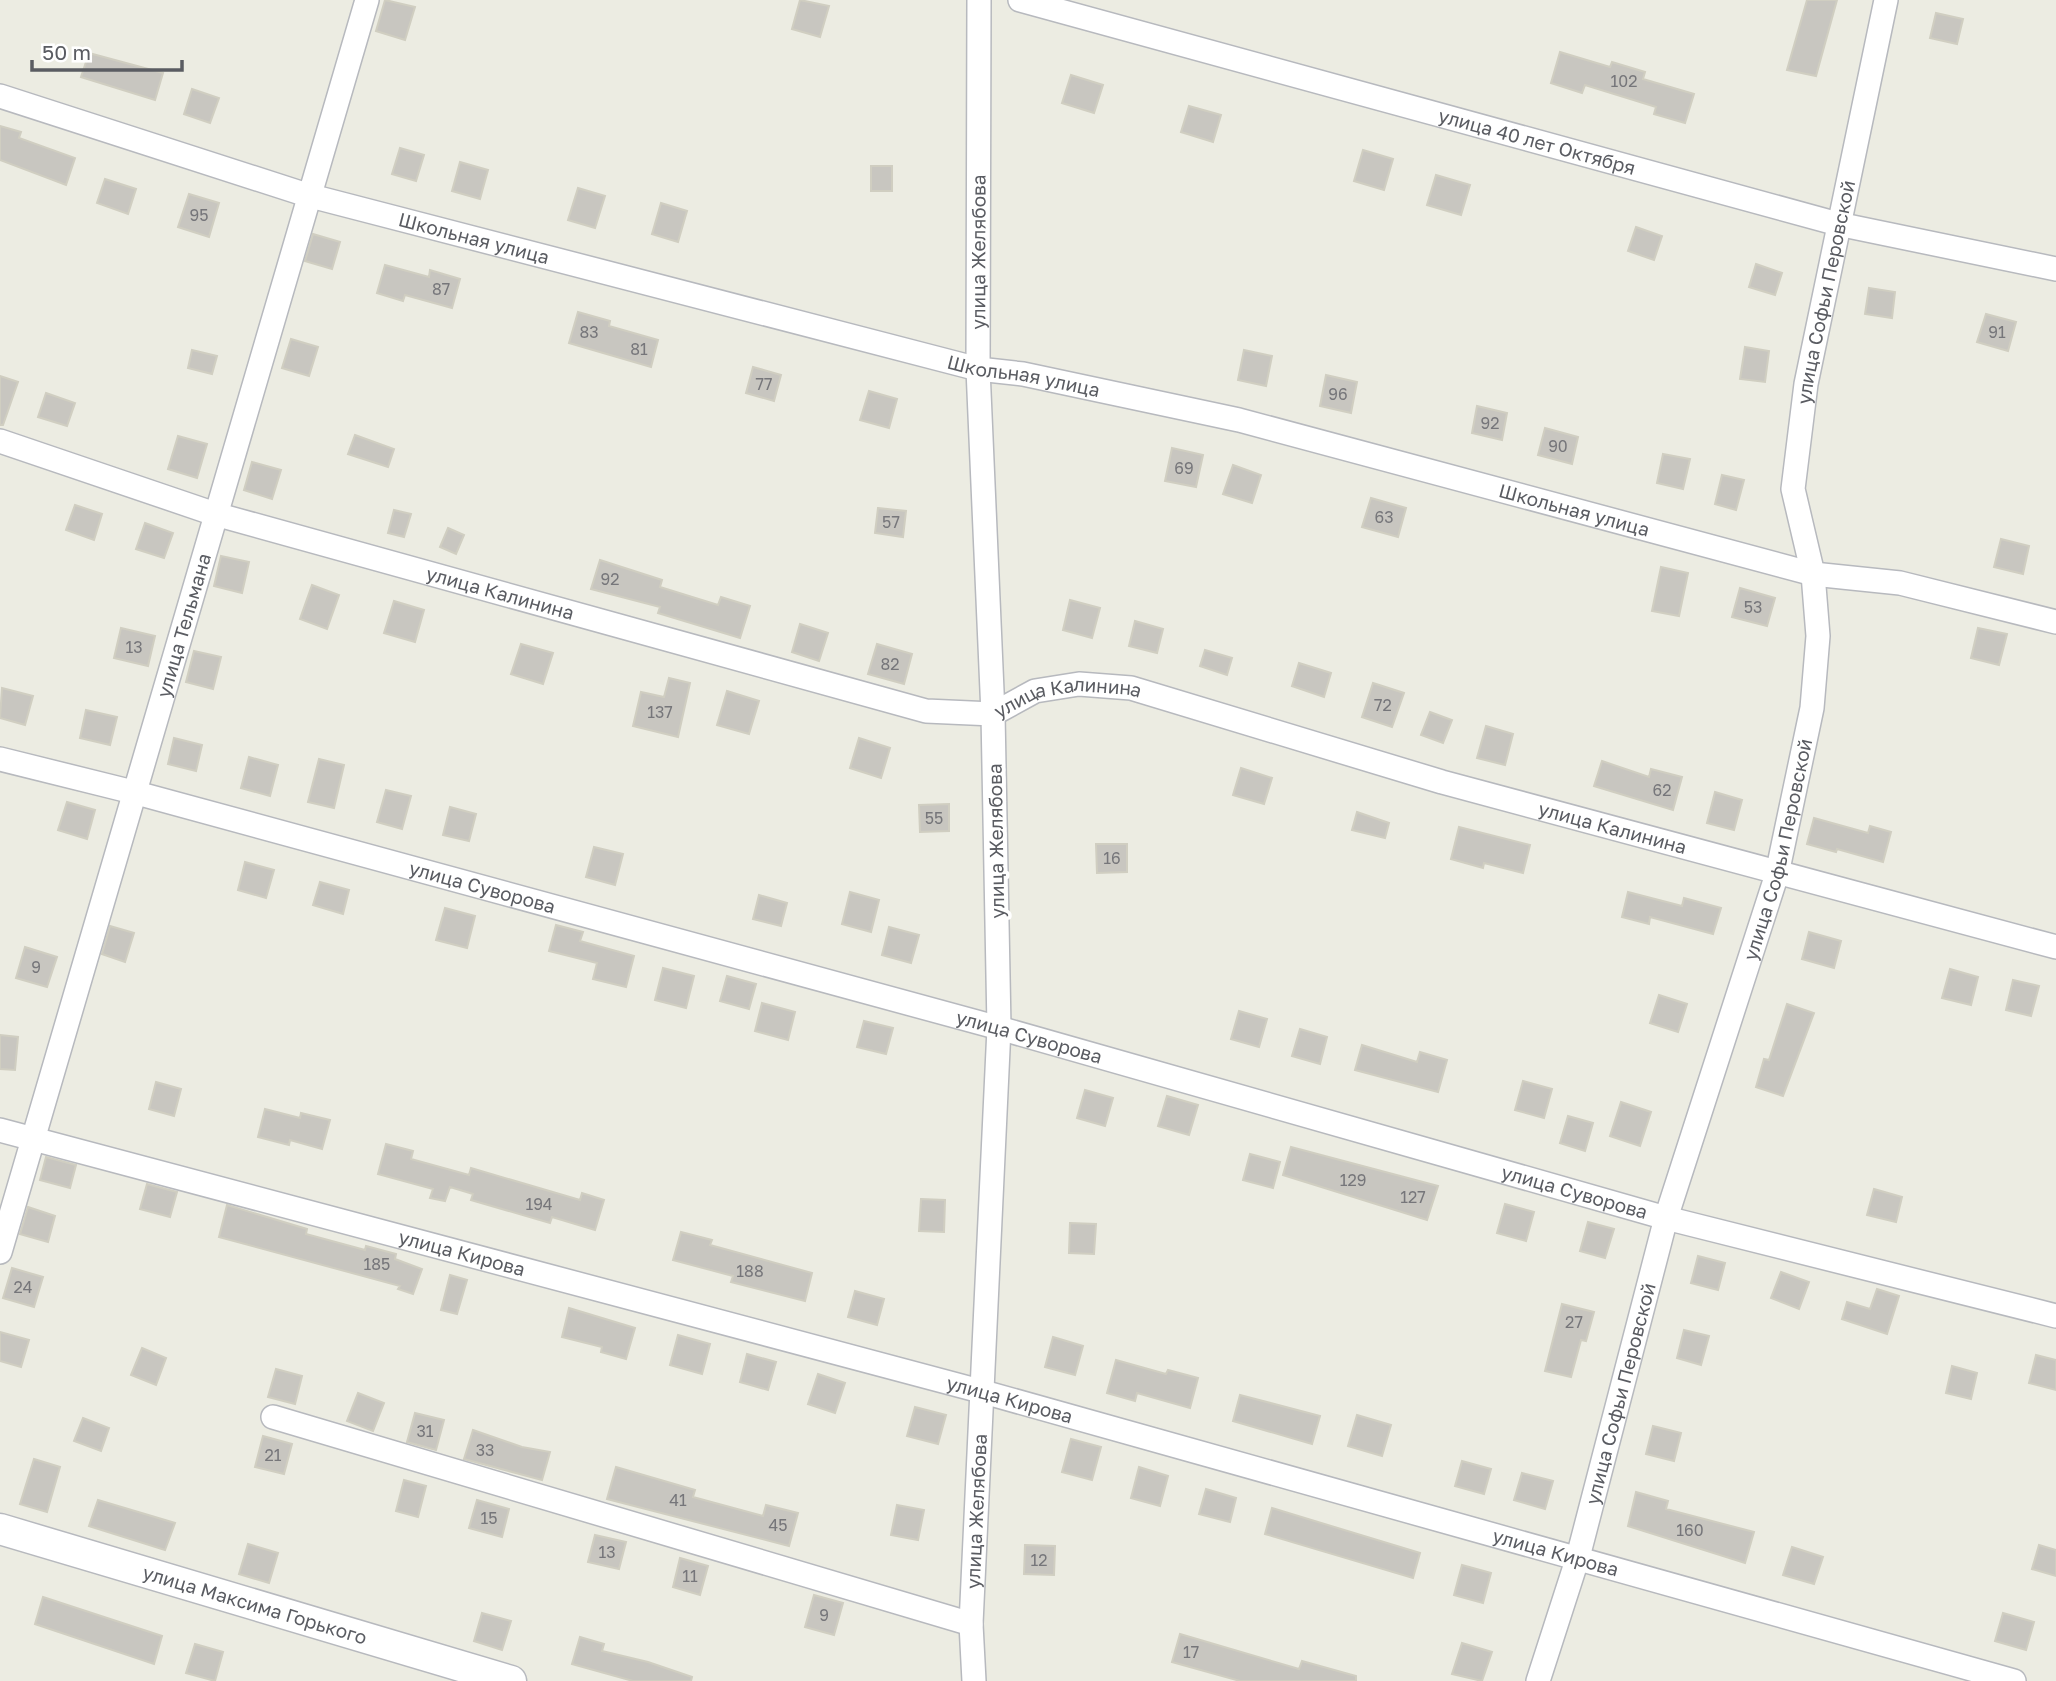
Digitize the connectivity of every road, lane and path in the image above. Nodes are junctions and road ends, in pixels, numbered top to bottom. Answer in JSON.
{"nodes":[{"id":1,"x":367,"y":0,"type":"edge"},
{"id":2,"x":979,"y":0,"type":"edge"},
{"id":3,"x":1020,"y":0,"type":"edge"},
{"id":4,"x":1886,"y":0,"type":"edge"},
{"id":5,"x":0,"y":96,"type":"edge"},
{"id":6,"x":307,"y":195,"type":"junction"},
{"id":7,"x":1838,"y":224,"type":"junction"},
{"id":8,"x":2056,"y":269,"type":"edge"},
{"id":9,"x":978,"y":369,"type":"junction"},
{"id":10,"x":0,"y":440,"type":"edge"},
{"id":11,"x":215,"y":514,"type":"junction"},
{"id":12,"x":1813,"y":574,"type":"junction"},
{"id":13,"x":2056,"y":622,"type":"edge"},
{"id":14,"x":993,"y":714,"type":"junction"},
{"id":15,"x":0,"y":760,"type":"edge"},
{"id":16,"x":132,"y":792,"type":"junction"},
{"id":17,"x":1777,"y":874,"type":"junction"},
{"id":18,"x":2056,"y":947,"type":"edge"},
{"id":19,"x":999,"y":1028,"type":"junction"},
{"id":20,"x":0,"y":1130,"type":"edge"},
{"id":21,"x":35,"y":1138,"type":"junction"},
{"id":22,"x":1666,"y":1219,"type":"junction"},
{"id":23,"x":0,"y":1252,"type":"edge"},
{"id":24,"x":2056,"y":1316,"type":"edge"},
{"id":25,"x":980,"y":1391,"type":"junction"},
{"id":26,"x":273,"y":1417,"type":"dead end"},
{"id":27,"x":0,"y":1529,"type":"edge"},
{"id":28,"x":1578,"y":1557,"type":"junction"},
{"id":29,"x":971,"y":1624,"type":"junction"},
{"id":30,"x":511,"y":1681,"type":"edge"},
{"id":31,"x":974,"y":1681,"type":"edge"},
{"id":32,"x":1538,"y":1681,"type":"edge"},
{"id":33,"x":2014,"y":1681,"type":"edge"}],
"edges":[{"from":1,"to":6,"type":"street","name":"улица Тельмана"},
{"from":2,"to":9,"type":"street","name":"улица Желябова"},
{"from":3,"to":7,"type":"street","name":"улица 40 лет Октября"},
{"from":4,"to":7,"type":"street","name":"улица Софьи Перовской"},
{"from":5,"to":6,"type":"street","name":"Школьная улица"},
{"from":6,"to":9,"type":"street","name":"Школьная улица"},
{"from":6,"to":11,"type":"street","name":"улица Тельмана"},
{"from":7,"to":8,"type":"street","name":"улица 40 лет Октября"},
{"from":7,"to":12,"type":"street","name":"улица Софьи Перовской"},
{"from":9,"to":12,"type":"street","name":"Школьная улица"},
{"from":9,"to":14,"type":"street","name":"улица Желябова"},
{"from":10,"to":11,"type":"street","name":"улица Калинина"},
{"from":11,"to":14,"type":"street","name":"улица Калинина"},
{"from":11,"to":16,"type":"street","name":"улица Тельмана"},
{"from":12,"to":13,"type":"street","name":"Школьная улица"},
{"from":12,"to":17,"type":"street","name":"улица Софьи Перовской"},
{"from":14,"to":17,"type":"street","name":"улица Калинина"},
{"from":14,"to":19,"type":"street","name":"улица Желябова"},
{"from":15,"to":16,"type":"street","name":"улица Суворова"},
{"from":16,"to":19,"type":"street","name":"улица Суворова"},
{"from":16,"to":21,"type":"street","name":"улица Тельмана"},
{"from":17,"to":18,"type":"street","name":"улица Калинина"},
{"from":17,"to":22,"type":"street","name":"улица Софьи Перовской"},
{"from":19,"to":22,"type":"street","name":"улица Суворова"},
{"from":19,"to":25,"type":"street","name":"улица Желябова"},
{"from":20,"to":21,"type":"street","name":"улица Кирова"},
{"from":21,"to":23,"type":"street","name":"улица Тельмана"},
{"from":21,"to":25,"type":"street","name":"улица Кирова"},
{"from":22,"to":24,"type":"street","name":"улица Суворова"},
{"from":22,"to":28,"type":"street","name":"улица Софьи Перовской"},
{"from":25,"to":28,"type":"street","name":"улица Кирова"},
{"from":25,"to":29,"type":"street","name":"улица Желябова"},
{"from":26,"to":29,"type":"street"},
{"from":27,"to":30,"type":"street","name":"улица Максима Горького"},
{"from":28,"to":32,"type":"street","name":"улица Софьи Перовской"},
{"from":28,"to":33,"type":"street","name":"улица Кирова"},
{"from":29,"to":31,"type":"street","name":"улица Желябова"}]}
